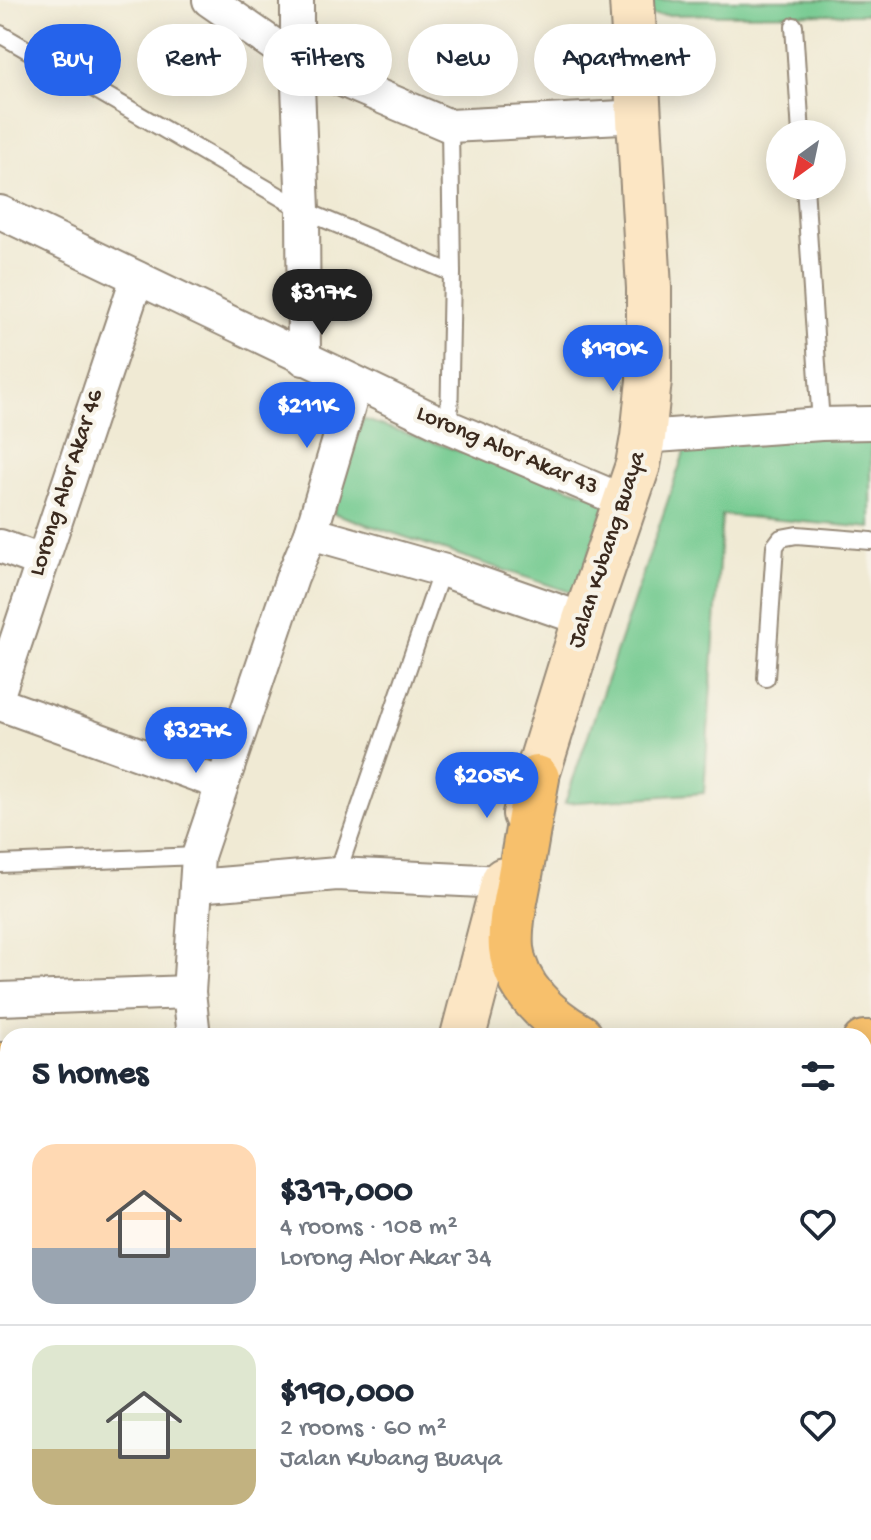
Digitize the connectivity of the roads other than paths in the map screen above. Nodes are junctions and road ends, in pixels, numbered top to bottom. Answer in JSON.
{"nodes":[{"id":1,"x":209,"y":0,"type":"edge"},
{"id":2,"x":297,"y":0,"type":"edge"},
{"id":3,"x":632,"y":0,"type":"edge"},
{"id":4,"x":297,"y":24,"type":"edge"},
{"id":5,"x":794,"y":26,"type":"dead end"},
{"id":6,"x":0,"y":34,"type":"edge"},
{"id":7,"x":263,"y":37,"type":"edge"},
{"id":8,"x":298,"y":96,"type":"edge"},
{"id":9,"x":379,"y":96,"type":"edge"},
{"id":10,"x":640,"y":116,"type":"junction"},
{"id":11,"x":800,"y":120,"type":"edge"},
{"id":12,"x":450,"y":126,"type":"junction"},
{"id":13,"x":806,"y":200,"type":"edge"},
{"id":14,"x":303,"y":210,"type":"junction"},
{"id":15,"x":0,"y":212,"type":"edge"},
{"id":16,"x":452,"y":273,"type":"junction"},
{"id":17,"x":137,"y":278,"type":"junction"},
{"id":18,"x":304,"y":359,"type":"junction"},
{"id":19,"x":356,"y":383,"type":"junction"},
{"id":20,"x":871,"y":423,"type":"edge"},
{"id":21,"x":821,"y":424,"type":"junction"},
{"id":22,"x":449,"y":427,"type":"junction"},
{"id":23,"x":643,"y":437,"type":"junction"},
{"id":24,"x":626,"y":502,"type":"junction"},
{"id":25,"x":311,"y":533,"type":"junction"},
{"id":26,"x":871,"y":541,"type":"edge"},
{"id":27,"x":0,"y":546,"type":"edge"},
{"id":28,"x":41,"y":561,"type":"junction"},
{"id":29,"x":445,"y":571,"type":"junction"},
{"id":30,"x":585,"y":620,"type":"junction"},
{"id":31,"x":766,"y":678,"type":"dead end"},
{"id":32,"x":0,"y":689,"type":"edge"},
{"id":33,"x":0,"y":704,"type":"edge"},
{"id":34,"x":537,"y":778,"type":"junction"},
{"id":35,"x":222,"y":784,"type":"junction"},
{"id":36,"x":0,"y":864,"type":"edge"},
{"id":37,"x":197,"y":871,"type":"junction"},
{"id":38,"x":337,"y":874,"type":"junction"},
{"id":39,"x":503,"y":882,"type":"junction"},
{"id":40,"x":189,"y":992,"type":"junction"},
{"id":41,"x":0,"y":999,"type":"edge"},
{"id":42,"x":193,"y":1028,"type":"edge"},
{"id":43,"x":465,"y":1028,"type":"edge"},
{"id":44,"x":567,"y":1028,"type":"edge"}],
"edges":[{"from":1,"to":7,"type":"street"},
{"from":2,"to":4,"type":"street"},
{"from":3,"to":10,"type":"street","name":"Jalan Kubang Buaya"},
{"from":5,"to":11,"type":"lane"},
{"from":6,"to":14,"type":"lane"},
{"from":8,"to":14,"type":"street"},
{"from":9,"to":12,"type":"street"},
{"from":10,"to":12,"type":"street"},
{"from":10,"to":23,"type":"street","name":"Jalan Kubang Buaya"},
{"from":12,"to":16,"type":"lane"},
{"from":13,"to":21,"type":"lane"},
{"from":14,"to":16,"type":"lane"},
{"from":14,"to":18,"type":"street"},
{"from":15,"to":17,"type":"street","name":"Lorong Alor Akar 43"},
{"from":16,"to":22,"type":"lane"},
{"from":17,"to":18,"type":"street","name":"Lorong Alor Akar 43"},
{"from":17,"to":28,"type":"street","name":"Lorong Alor Akar 46"},
{"from":18,"to":19,"type":"street","name":"Lorong Alor Akar 43"},
{"from":19,"to":22,"type":"street","name":"Lorong Alor Akar 43"},
{"from":19,"to":25,"type":"street"},
{"from":20,"to":21,"type":"street"},
{"from":21,"to":23,"type":"street"},
{"from":22,"to":24,"type":"street","name":"Lorong Alor Akar 43"},
{"from":23,"to":24,"type":"street","name":"Jalan Kubang Buaya"},
{"from":24,"to":30,"type":"street","name":"Jalan Kubang Buaya"},
{"from":25,"to":29,"type":"street"},
{"from":25,"to":35,"type":"street"},
{"from":26,"to":31,"type":"lane"},
{"from":27,"to":28,"type":"street"},
{"from":28,"to":32,"type":"street","name":"Lorong Alor Akar 46"},
{"from":29,"to":30,"type":"street"},
{"from":29,"to":38,"type":"lane"},
{"from":30,"to":34,"type":"street","name":"Jalan Kubang Buaya"},
{"from":33,"to":35,"type":"street"},
{"from":34,"to":39,"type":"street","name":"Jalan Kubang Buaya"},
{"from":34,"to":44,"type":"highway"},
{"from":35,"to":37,"type":"street"},
{"from":36,"to":37,"type":"lane"},
{"from":37,"to":38,"type":"street"},
{"from":37,"to":40,"type":"street"},
{"from":38,"to":39,"type":"street"},
{"from":39,"to":43,"type":"street","name":"Jalan Kubang Buaya"},
{"from":40,"to":41,"type":"street"},
{"from":40,"to":42,"type":"street"}]}
